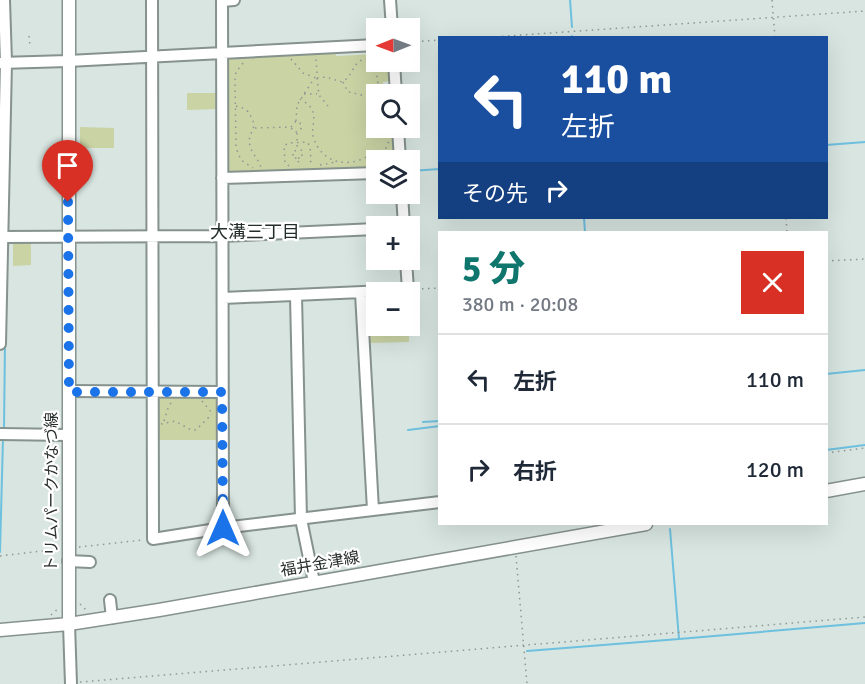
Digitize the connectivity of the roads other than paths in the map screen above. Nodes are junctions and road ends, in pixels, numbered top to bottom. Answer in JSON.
{"nodes":[{"id":1,"x":4,"y":0,"type":"edge"},
{"id":2,"x":69,"y":0,"type":"edge"},
{"id":3,"x":152,"y":0,"type":"edge"},
{"id":4,"x":222,"y":0,"type":"edge"},
{"id":5,"x":234,"y":0,"type":"edge"},
{"id":6,"x":390,"y":0,"type":"edge"},
{"id":7,"x":2,"y":12,"type":"edge"},
{"id":8,"x":391,"y":18,"type":"edge"},
{"id":9,"x":366,"y":45,"type":"edge"},
{"id":10,"x":222,"y":52,"type":"junction"},
{"id":11,"x":152,"y":56,"type":"junction"},
{"id":12,"x":68,"y":61,"type":"junction"},
{"id":13,"x":3,"y":63,"type":"edge"},
{"id":14,"x":2,"y":173,"type":"edge"},
{"id":15,"x":366,"y":173,"type":"edge"},
{"id":16,"x":222,"y":178,"type":"junction"},
{"id":17,"x":366,"y":229,"type":"edge"},
{"id":18,"x":69,"y":236,"type":"junction"},
{"id":19,"x":153,"y":236,"type":"junction"},
{"id":20,"x":222,"y":236,"type":"junction"},
{"id":21,"x":1,"y":237,"type":"edge"},
{"id":22,"x":407,"y":270,"type":"edge"},
{"id":23,"x":361,"y":292,"type":"junction"},
{"id":24,"x":296,"y":296,"type":"junction"},
{"id":25,"x":223,"y":298,"type":"junction"},
{"id":26,"x":0,"y":344,"type":"edge"},
{"id":27,"x":69,"y":392,"type":"junction"},
{"id":28,"x":152,"y":392,"type":"junction"},
{"id":29,"x":222,"y":392,"type":"junction"},
{"id":30,"x":0,"y":434,"type":"edge"},
{"id":31,"x":68,"y":435,"type":"junction"},
{"id":32,"x":865,"y":484,"type":"edge"},
{"id":33,"x":828,"y":491,"type":"edge"},
{"id":34,"x":438,"y":502,"type":"edge"},
{"id":35,"x":373,"y":510,"type":"junction"},
{"id":36,"x":301,"y":519,"type":"junction"},
{"id":37,"x":640,"y":525,"type":"edge"},
{"id":38,"x":223,"y":528,"type":"junction"},
{"id":39,"x":68,"y":554,"type":"junction"},
{"id":40,"x":90,"y":562,"type":"dead end"},
{"id":41,"x":314,"y":582,"type":"junction"},
{"id":42,"x":110,"y":600,"type":"dead end"},
{"id":43,"x":112,"y":618,"type":"junction"},
{"id":44,"x":69,"y":624,"type":"junction"},
{"id":45,"x":0,"y":630,"type":"edge"},
{"id":46,"x":71,"y":684,"type":"edge"}],
"edges":[{"from":1,"to":7,"type":"street"},
{"from":2,"to":12,"type":"main road","name":"トリムパークかなづ線"},
{"from":3,"to":11,"type":"street"},
{"from":4,"to":5,"type":"street"},
{"from":4,"to":10,"type":"street"},
{"from":6,"to":8,"type":"street"},
{"from":7,"to":13,"type":"street"},
{"from":9,"to":10,"type":"street"},
{"from":10,"to":11,"type":"street"},
{"from":10,"to":16,"type":"street"},
{"from":11,"to":12,"type":"street"},
{"from":11,"to":19,"type":"street"},
{"from":12,"to":13,"type":"street"},
{"from":12,"to":18,"type":"main road","name":"トリムパークかなづ線"},
{"from":13,"to":14,"type":"street"},
{"from":14,"to":21,"type":"street"},
{"from":15,"to":16,"type":"street"},
{"from":16,"to":20,"type":"street"},
{"from":17,"to":20,"type":"street"},
{"from":18,"to":19,"type":"street"},
{"from":18,"to":21,"type":"street"},
{"from":18,"to":27,"type":"main road","name":"トリムパークかなづ線"},
{"from":19,"to":20,"type":"street"},
{"from":19,"to":28,"type":"street"},
{"from":20,"to":25,"type":"street"},
{"from":21,"to":26,"type":"street"},
{"from":22,"to":23,"type":"street"},
{"from":23,"to":24,"type":"street"},
{"from":23,"to":35,"type":"street"},
{"from":24,"to":25,"type":"street"},
{"from":24,"to":36,"type":"street"},
{"from":25,"to":29,"type":"street"},
{"from":27,"to":28,"type":"street"},
{"from":27,"to":31,"type":"main road","name":"トリムパークかなづ線"},
{"from":28,"to":29,"type":"street"},
{"from":28,"to":38,"type":"street"},
{"from":29,"to":38,"type":"street"},
{"from":30,"to":31,"type":"street"},
{"from":31,"to":39,"type":"main road","name":"トリムパークかなづ線"},
{"from":32,"to":33,"type":"main road"},
{"from":34,"to":35,"type":"street"},
{"from":35,"to":36,"type":"street"},
{"from":36,"to":38,"type":"street"},
{"from":36,"to":41,"type":"street"},
{"from":37,"to":41,"type":"main road","name":"福井金津線"},
{"from":39,"to":40,"type":"street"},
{"from":39,"to":44,"type":"main road","name":"トリムパークかなづ線"},
{"from":41,"to":43,"type":"main road","name":"福井金津線"},
{"from":42,"to":43,"type":"street"},
{"from":43,"to":44,"type":"main road","name":"福井金津線"},
{"from":44,"to":45,"type":"main road","name":"福井金津線"},
{"from":44,"to":46,"type":"street"}]}
